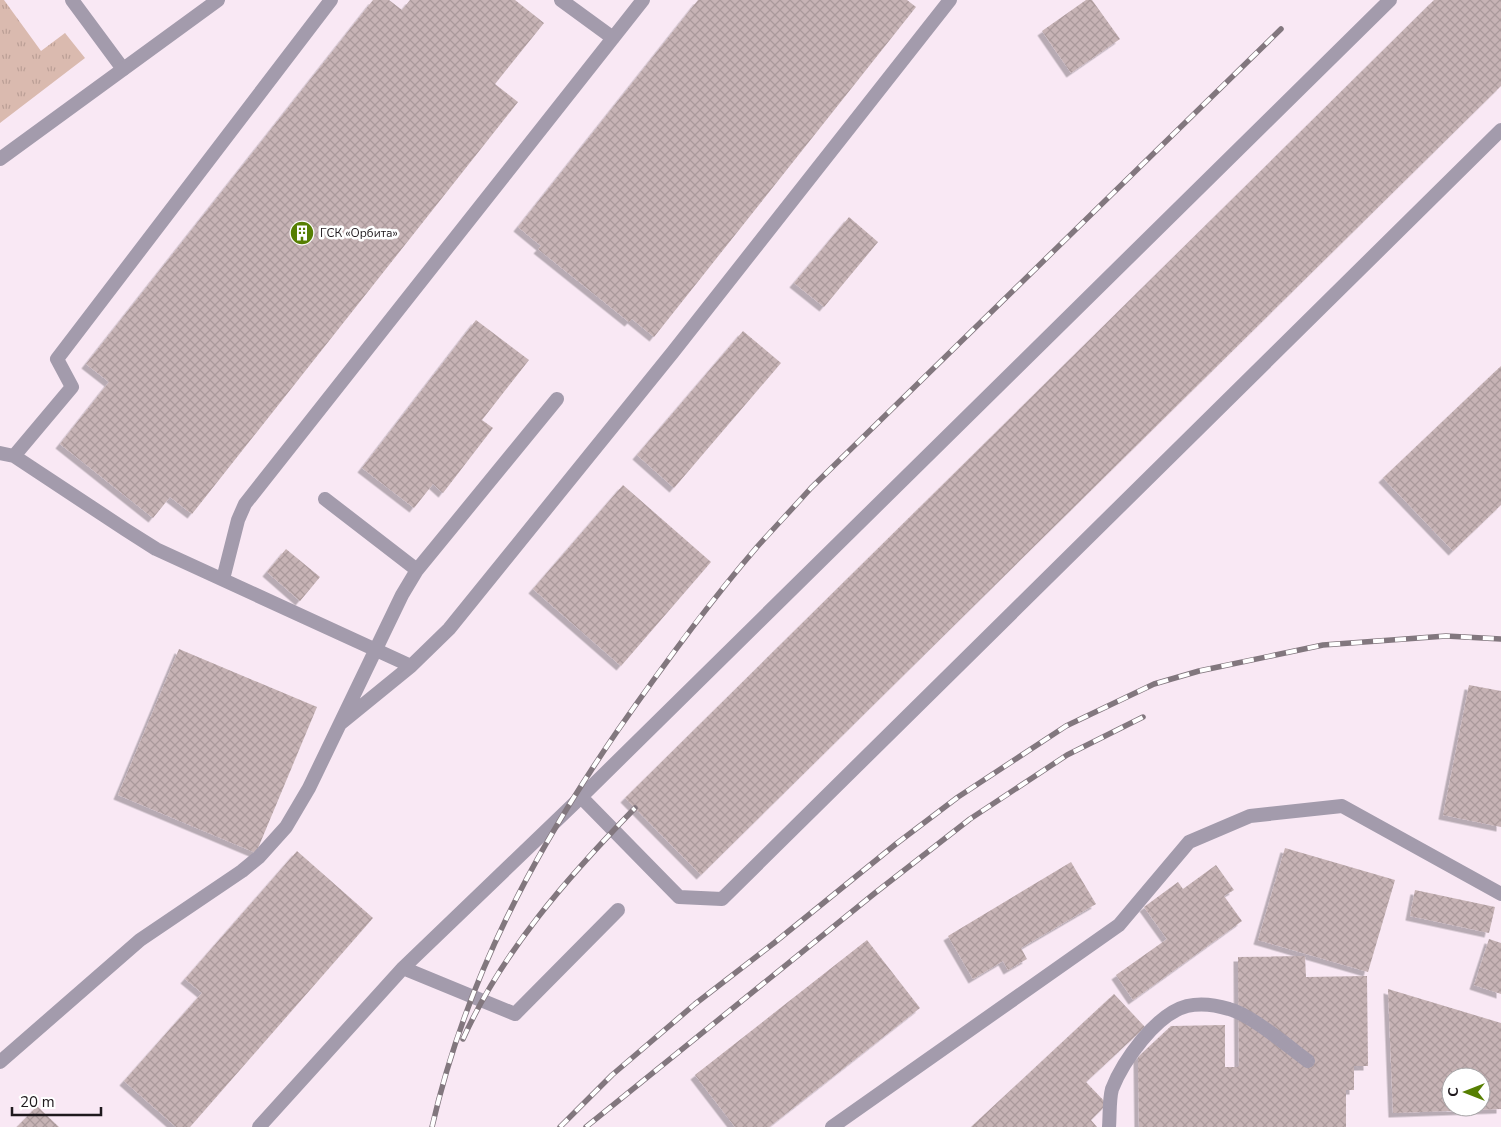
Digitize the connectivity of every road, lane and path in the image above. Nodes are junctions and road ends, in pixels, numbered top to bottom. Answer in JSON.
{"nodes":[{"id":1,"x":72,"y":0,"type":"edge"},
{"id":2,"x":218,"y":0,"type":"edge"},
{"id":3,"x":331,"y":0,"type":"edge"},
{"id":4,"x":561,"y":0,"type":"edge"},
{"id":5,"x":643,"y":0,"type":"edge"},
{"id":6,"x":950,"y":0,"type":"edge"},
{"id":7,"x":1390,"y":0,"type":"edge"},
{"id":8,"x":613,"y":38,"type":"junction"},
{"id":9,"x":123,"y":69,"type":"junction"},
{"id":10,"x":1501,"y":130,"type":"edge"},
{"id":11,"x":0,"y":159,"type":"edge"},
{"id":12,"x":557,"y":399,"type":"dead end"},
{"id":13,"x":0,"y":453,"type":"edge"},
{"id":14,"x":14,"y":456,"type":"junction"},
{"id":15,"x":325,"y":499,"type":"dead end"},
{"id":16,"x":417,"y":570,"type":"junction"},
{"id":17,"x":223,"y":579,"type":"junction"},
{"id":18,"x":376,"y":650,"type":"junction"},
{"id":19,"x":412,"y":666,"type":"junction"},
{"id":20,"x":341,"y":723,"type":"junction"},
{"id":21,"x":582,"y":798,"type":"junction"},
{"id":22,"x":1501,"y":894,"type":"edge"},
{"id":23,"x":618,"y":910,"type":"dead end"},
{"id":24,"x":403,"y":968,"type":"junction"},
{"id":25,"x":1308,"y":1061,"type":"dead end"},
{"id":26,"x":0,"y":1062,"type":"edge"},
{"id":27,"x":259,"y":1127,"type":"edge"},
{"id":28,"x":832,"y":1127,"type":"edge"},
{"id":29,"x":1109,"y":1127,"type":"edge"}],
"edges":[{"from":1,"to":9,"type":"street"},
{"from":2,"to":9,"type":"street"},
{"from":3,"to":14,"type":"street"},
{"from":4,"to":8,"type":"street"},
{"from":5,"to":8,"type":"street"},
{"from":6,"to":19,"type":"street"},
{"from":7,"to":21,"type":"street"},
{"from":8,"to":17,"type":"street"},
{"from":9,"to":11,"type":"street"},
{"from":10,"to":21,"type":"street"},
{"from":12,"to":16,"type":"street"},
{"from":13,"to":14,"type":"street"},
{"from":14,"to":17,"type":"street"},
{"from":15,"to":16,"type":"street"},
{"from":16,"to":18,"type":"street"},
{"from":17,"to":18,"type":"street"},
{"from":18,"to":19,"type":"street"},
{"from":18,"to":20,"type":"street"},
{"from":19,"to":20,"type":"street"},
{"from":20,"to":26,"type":"street"},
{"from":21,"to":24,"type":"street"},
{"from":22,"to":28,"type":"street"},
{"from":23,"to":24,"type":"street"},
{"from":24,"to":27,"type":"street"},
{"from":25,"to":29,"type":"street"}]}
